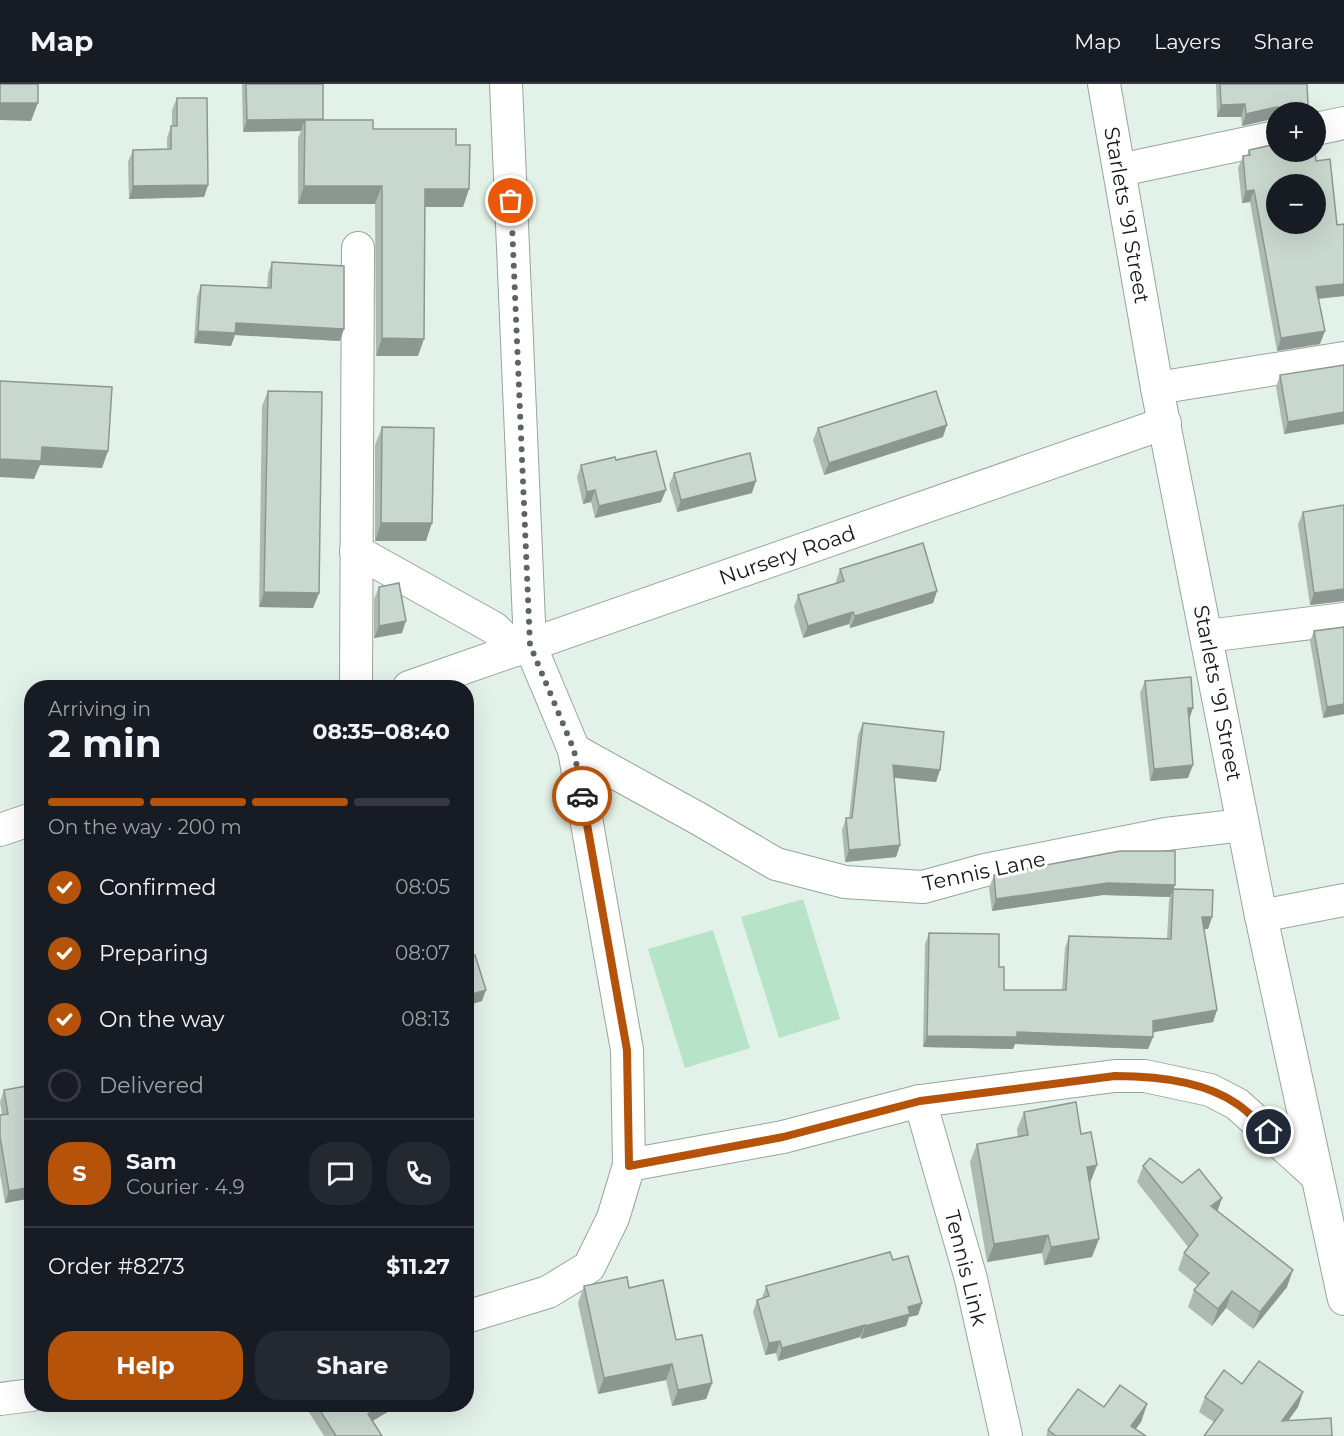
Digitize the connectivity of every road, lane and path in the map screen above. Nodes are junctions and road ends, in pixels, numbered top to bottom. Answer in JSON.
{"nodes":[{"id":1,"x":506,"y":84,"type":"edge"},
{"id":2,"x":1104,"y":84,"type":"edge"},
{"id":3,"x":1344,"y":123,"type":"edge"},
{"id":4,"x":1326,"y":127,"type":"edge"},
{"id":5,"x":1266,"y":139,"type":"edge"},
{"id":6,"x":1120,"y":170,"type":"junction"},
{"id":7,"x":358,"y":248,"type":"dead end"},
{"id":8,"x":1344,"y":358,"type":"edge"},
{"id":9,"x":1157,"y":388,"type":"junction"},
{"id":10,"x":1165,"y":423,"type":"junction"},
{"id":11,"x":356,"y":551,"type":"junction"},
{"id":12,"x":1344,"y":619,"type":"edge"},
{"id":13,"x":1207,"y":636,"type":"junction"},
{"id":14,"x":523,"y":647,"type":"junction"},
{"id":15,"x":356,"y":680,"type":"edge"},
{"id":16,"x":430,"y":680,"type":"edge"},
{"id":17,"x":574,"y":750,"type":"junction"},
{"id":18,"x":24,"y":822,"type":"edge"},
{"id":19,"x":1243,"y":825,"type":"junction"},
{"id":20,"x":0,"y":830,"type":"edge"},
{"id":21,"x":1344,"y":900,"type":"edge"},
{"id":22,"x":1261,"y":916,"type":"junction"},
{"id":23,"x":920,"y":1101,"type":"junction"},
{"id":24,"x":629,"y":1166,"type":"junction"},
{"id":25,"x":1316,"y":1175,"type":"junction"},
{"id":26,"x":1344,"y":1299,"type":"edge"},
{"id":27,"x":474,"y":1315,"type":"edge"},
{"id":28,"x":24,"y":1396,"type":"edge"},
{"id":29,"x":0,"y":1399,"type":"edge"},
{"id":30,"x":1006,"y":1436,"type":"edge"}],
"edges":[{"from":1,"to":14,"type":"street"},
{"from":2,"to":6,"type":"street","name":"Starlets '91 Street"},
{"from":3,"to":4,"type":"street"},
{"from":5,"to":6,"type":"street"},
{"from":6,"to":9,"type":"street","name":"Starlets '91 Street"},
{"from":7,"to":11,"type":"street"},
{"from":8,"to":9,"type":"street"},
{"from":9,"to":10,"type":"street","name":"Starlets '91 Street"},
{"from":10,"to":13,"type":"street","name":"Starlets '91 Street"},
{"from":10,"to":14,"type":"street","name":"Nursery Road"},
{"from":11,"to":14,"type":"street"},
{"from":11,"to":15,"type":"street"},
{"from":12,"to":13,"type":"street"},
{"from":13,"to":19,"type":"street","name":"Starlets '91 Street"},
{"from":14,"to":16,"type":"street","name":"Nursery Road"},
{"from":14,"to":17,"type":"street"},
{"from":17,"to":19,"type":"street","name":"Tennis Lane"},
{"from":17,"to":24,"type":"street"},
{"from":18,"to":20,"type":"street"},
{"from":19,"to":22,"type":"street","name":"Starlets '91 Street"},
{"from":21,"to":22,"type":"street"},
{"from":22,"to":25,"type":"street","name":"Starlets '91 Street"},
{"from":23,"to":24,"type":"street"},
{"from":23,"to":25,"type":"street"},
{"from":23,"to":30,"type":"street","name":"Tennis Link"},
{"from":24,"to":27,"type":"street"},
{"from":25,"to":26,"type":"street","name":"Starlets '91 Street"},
{"from":28,"to":29,"type":"street"}]}
